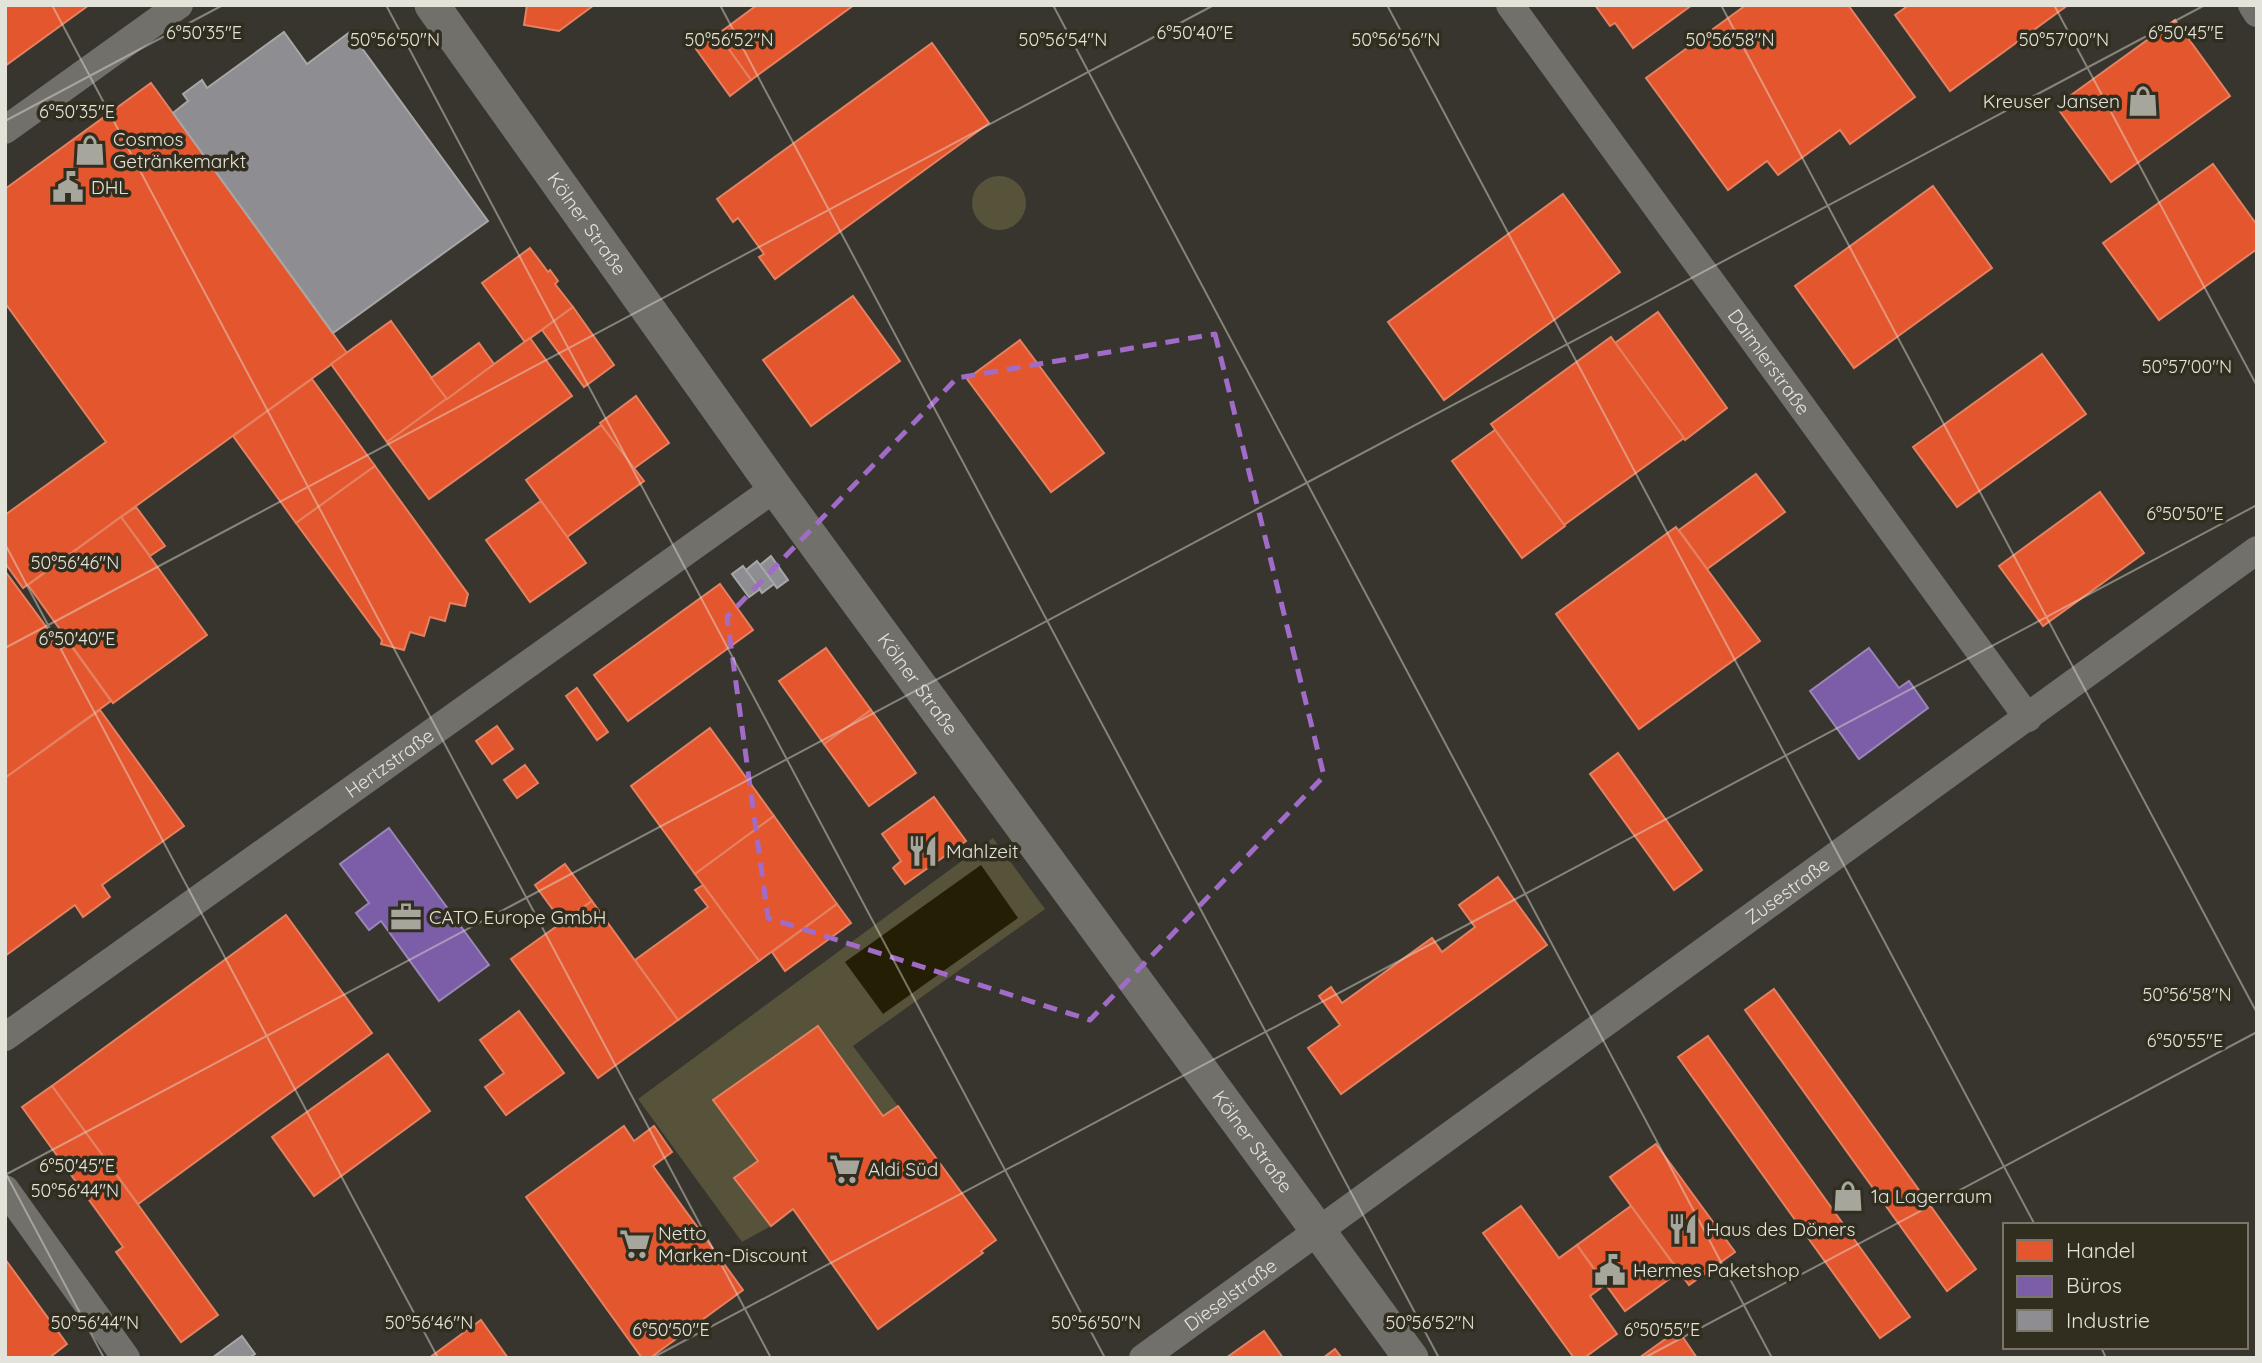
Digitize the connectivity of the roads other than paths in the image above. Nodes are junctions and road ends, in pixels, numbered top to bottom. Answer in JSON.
{"nodes":[{"id":1,"x":179,"y":5,"type":"edge"},
{"id":2,"x":432,"y":5,"type":"edge"},
{"id":3,"x":1510,"y":5,"type":"edge"},
{"id":4,"x":2252,"y":5,"type":"edge"},
{"id":5,"x":2257,"y":13,"type":"edge"},
{"id":6,"x":5,"y":130,"type":"edge"},
{"id":7,"x":775,"y":488,"type":"junction"},
{"id":8,"x":2257,"y":550,"type":"edge"},
{"id":9,"x":2028,"y":718,"type":"junction"},
{"id":10,"x":5,"y":1037,"type":"edge"},
{"id":11,"x":5,"y":1189,"type":"edge"},
{"id":12,"x":1318,"y":1230,"type":"junction"},
{"id":13,"x":126,"y":1358,"type":"edge"},
{"id":14,"x":1143,"y":1358,"type":"edge"},
{"id":15,"x":1411,"y":1358,"type":"edge"}],
"edges":[{"from":1,"to":6,"type":"street"},
{"from":2,"to":7,"type":"street","name":"Kölner Straße"},
{"from":3,"to":9,"type":"street","name":"Daimlerstraße"},
{"from":4,"to":5,"type":"street"},
{"from":7,"to":10,"type":"street","name":"Hertzstraße"},
{"from":7,"to":12,"type":"street","name":"Kölner Straße"},
{"from":8,"to":9,"type":"street","name":"Zusestraße"},
{"from":9,"to":12,"type":"street","name":"Zusestraße"},
{"from":11,"to":13,"type":"street"},
{"from":12,"to":14,"type":"street","name":"Dieselstraße"},
{"from":12,"to":15,"type":"street","name":"Kölner Straße"}]}
